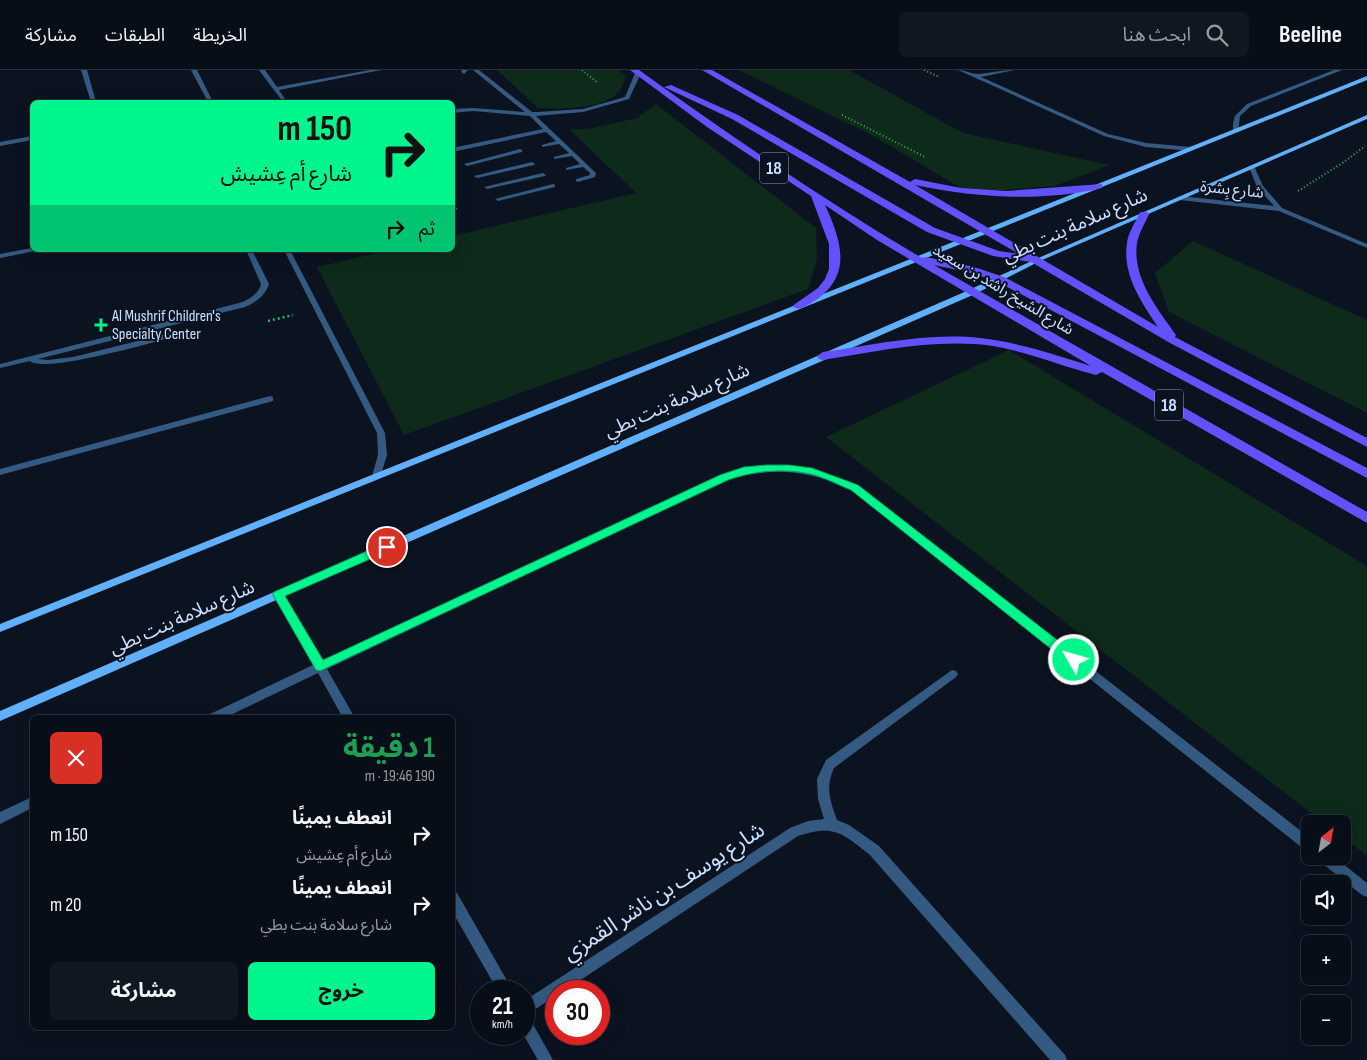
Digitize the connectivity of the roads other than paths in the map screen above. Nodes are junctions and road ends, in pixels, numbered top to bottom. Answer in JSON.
{"nodes":[{"id":1,"x":84,"y":70,"type":"edge"},
{"id":2,"x":194,"y":70,"type":"edge"},
{"id":3,"x":262,"y":70,"type":"edge"},
{"id":4,"x":378,"y":70,"type":"edge"},
{"id":5,"x":476,"y":70,"type":"edge"},
{"id":6,"x":706,"y":70,"type":"edge"},
{"id":7,"x":961,"y":70,"type":"edge"},
{"id":8,"x":1012,"y":70,"type":"edge"},
{"id":9,"x":1339,"y":70,"type":"edge"},
{"id":10,"x":636,"y":71,"type":"edge"},
{"id":11,"x":976,"y":76,"type":"junction"},
{"id":12,"x":1367,"y":78,"type":"edge"},
{"id":13,"x":276,"y":89,"type":"junction"},
{"id":14,"x":93,"y":100,"type":"edge"},
{"id":15,"x":210,"y":100,"type":"edge"},
{"id":16,"x":284,"y":100,"type":"edge"},
{"id":17,"x":455,"y":110,"type":"edge"},
{"id":18,"x":531,"y":114,"type":"junction"},
{"id":19,"x":1367,"y":117,"type":"edge"},
{"id":20,"x":546,"y":130,"type":"junction"},
{"id":21,"x":1236,"y":131,"type":"junction"},
{"id":22,"x":30,"y":138,"type":"edge"},
{"id":23,"x":559,"y":142,"type":"junction"},
{"id":24,"x":0,"y":144,"type":"edge"},
{"id":25,"x":544,"y":146,"type":"dead end"},
{"id":26,"x":455,"y":149,"type":"edge"},
{"id":27,"x":1191,"y":149,"type":"junction"},
{"id":28,"x":520,"y":152,"type":"dead end"},
{"id":29,"x":573,"y":154,"type":"junction"},
{"id":30,"x":556,"y":158,"type":"dead end"},
{"id":31,"x":466,"y":164,"type":"dead end"},
{"id":32,"x":532,"y":164,"type":"dead end"},
{"id":33,"x":584,"y":165,"type":"junction"},
{"id":34,"x":1252,"y":167,"type":"junction"},
{"id":35,"x":568,"y":169,"type":"dead end"},
{"id":36,"x":543,"y":175,"type":"dead end"},
{"id":37,"x":478,"y":176,"type":"dead end"},
{"id":38,"x":897,"y":178,"type":"junction"},
{"id":39,"x":578,"y":180,"type":"dead end"},
{"id":40,"x":553,"y":186,"type":"dead end"},
{"id":41,"x":1100,"y":186,"type":"junction"},
{"id":42,"x":487,"y":187,"type":"dead end"},
{"id":43,"x":816,"y":196,"type":"junction"},
{"id":44,"x":1180,"y":198,"type":"junction"},
{"id":45,"x":498,"y":199,"type":"dead end"},
{"id":46,"x":1280,"y":209,"type":"junction"},
{"id":47,"x":1144,"y":214,"type":"junction"},
{"id":48,"x":988,"y":232,"type":"junction"},
{"id":49,"x":960,"y":242,"type":"junction"},
{"id":50,"x":30,"y":246,"type":"edge"},
{"id":51,"x":1367,"y":246,"type":"edge"},
{"id":52,"x":30,"y":251,"type":"edge"},
{"id":53,"x":250,"y":252,"type":"edge"},
{"id":54,"x":288,"y":252,"type":"edge"},
{"id":55,"x":1,"y":256,"type":"edge"},
{"id":56,"x":917,"y":258,"type":"junction"},
{"id":57,"x":1038,"y":260,"type":"junction"},
{"id":58,"x":1000,"y":279,"type":"junction"},
{"id":59,"x":972,"y":292,"type":"junction"},
{"id":60,"x":799,"y":306,"type":"junction"},
{"id":61,"x":178,"y":333,"type":"dead end"},
{"id":62,"x":1174,"y":340,"type":"junction"},
{"id":63,"x":823,"y":356,"type":"junction"},
{"id":64,"x":28,"y":359,"type":"junction"},
{"id":65,"x":0,"y":366,"type":"edge"},
{"id":66,"x":1121,"y":378,"type":"junction"},
{"id":67,"x":270,"y":399,"type":"dead end"},
{"id":68,"x":1367,"y":443,"type":"edge"},
{"id":69,"x":0,"y":472,"type":"edge"},
{"id":70,"x":1367,"y":474,"type":"edge"},
{"id":71,"x":377,"y":476,"type":"junction"},
{"id":72,"x":1367,"y":518,"type":"edge"},
{"id":73,"x":278,"y":595,"type":"junction"},
{"id":74,"x":0,"y":628,"type":"edge"},
{"id":75,"x":320,"y":666,"type":"junction"},
{"id":76,"x":952,"y":674,"type":"dead end"},
{"id":77,"x":218,"y":715,"type":"edge"},
{"id":78,"x":347,"y":715,"type":"edge"},
{"id":79,"x":0,"y":716,"type":"edge"},
{"id":80,"x":30,"y":803,"type":"edge"},
{"id":81,"x":0,"y":818,"type":"edge"},
{"id":82,"x":832,"y":823,"type":"junction"},
{"id":83,"x":1301,"y":839,"type":"edge"},
{"id":84,"x":1334,"y":865,"type":"edge"},
{"id":85,"x":1367,"y":891,"type":"edge"},
{"id":86,"x":455,"y":902,"type":"edge"},
{"id":87,"x":500,"y":980,"type":"edge"},
{"id":88,"x":535,"y":1002,"type":"edge"},
{"id":89,"x":535,"y":1041,"type":"edge"},
{"id":90,"x":546,"y":1060,"type":"edge"},
{"id":91,"x":1060,"y":1060,"type":"edge"}],
"edges":[{"from":1,"to":14,"type":"street"},
{"from":2,"to":15,"type":"street"},
{"from":3,"to":13,"type":"street"},
{"from":4,"to":13,"type":"street"},
{"from":5,"to":18,"type":"street"},
{"from":6,"to":38,"type":"main road"},
{"from":7,"to":11,"type":"street"},
{"from":8,"to":11,"type":"street"},
{"from":9,"to":21,"type":"street"},
{"from":10,"to":18,"type":"street"},
{"from":10,"to":43,"type":"main road","name":"شارع الشيخ راشد بن سعيد","number":"18"},
{"from":10,"to":49,"type":"main road"},
{"from":11,"to":27,"type":"street"},
{"from":12,"to":21,"type":"main road","name":"شارع سلامة بنت بطي"},
{"from":13,"to":16,"type":"street"},
{"from":17,"to":18,"type":"street"},
{"from":18,"to":20,"type":"street"},
{"from":19,"to":34,"type":"main road","name":"شارع سلامة بنت بطي"},
{"from":20,"to":23,"type":"street"},
{"from":20,"to":26,"type":"street"},
{"from":21,"to":27,"type":"main road","name":"شارع سلامة بنت بطي"},
{"from":22,"to":24,"type":"street"},
{"from":23,"to":25,"type":"street"},
{"from":23,"to":29,"type":"street"},
{"from":27,"to":41,"type":"main road","name":"شارع سلامة بنت بطي"},
{"from":28,"to":31,"type":"street"},
{"from":29,"to":30,"type":"street"},
{"from":29,"to":33,"type":"street"},
{"from":32,"to":37,"type":"street"},
{"from":33,"to":35,"type":"street"},
{"from":33,"to":39,"type":"street"},
{"from":34,"to":44,"type":"main road","name":"شارع سلامة بنت بطي"},
{"from":34,"to":46,"type":"street","name":"شارع بِشرة"},
{"from":36,"to":42,"type":"street"},
{"from":38,"to":41,"type":"main road"},
{"from":38,"to":48,"type":"main road"},
{"from":40,"to":45,"type":"street"},
{"from":41,"to":48,"type":"main road","name":"شارع سلامة بنت بطي"},
{"from":43,"to":56,"type":"main road","name":"شارع الشيخ راشد بن سعيد","number":"18"},
{"from":43,"to":60,"type":"main road"},
{"from":44,"to":46,"type":"street","name":"شارع بِشرة"},
{"from":44,"to":47,"type":"main road","name":"شارع سلامة بنت بطي"},
{"from":46,"to":51,"type":"street","name":"شارع بِشرة"},
{"from":47,"to":57,"type":"main road","name":"شارع سلامة بنت بطي"},
{"from":47,"to":62,"type":"main road"},
{"from":48,"to":49,"type":"main road","name":"شارع سلامة بنت بطي"},
{"from":48,"to":57,"type":"main road"},
{"from":49,"to":56,"type":"main road","name":"شارع سلامة بنت بطي"},
{"from":49,"to":57,"type":"main road"},
{"from":50,"to":55,"type":"street"},
{"from":52,"to":55,"type":"street"},
{"from":53,"to":64,"type":"street"},
{"from":54,"to":71,"type":"street"},
{"from":56,"to":58,"type":"main road"},
{"from":56,"to":59,"type":"main road","name":"شارع الشيخ راشد بن سعيد","number":"18"},
{"from":56,"to":60,"type":"main road","name":"شارع سلامة بنت بطي"},
{"from":57,"to":58,"type":"main road","name":"شارع سلامة بنت بطي"},
{"from":57,"to":62,"type":"main road"},
{"from":58,"to":59,"type":"main road","name":"شارع سلامة بنت بطي"},
{"from":58,"to":70,"type":"main road"},
{"from":59,"to":63,"type":"main road","name":"شارع سلامة بنت بطي"},
{"from":59,"to":66,"type":"main road","name":"شارع الشيخ راشد بن سعيد","number":"18"},
{"from":60,"to":71,"type":"main road","name":"شارع سلامة بنت بطي"},
{"from":61,"to":64,"type":"street"},
{"from":62,"to":68,"type":"main road"},
{"from":63,"to":66,"type":"main road"},
{"from":63,"to":73,"type":"main road","name":"شارع سلامة بنت بطي"},
{"from":64,"to":65,"type":"street"},
{"from":66,"to":72,"type":"main road","name":"شارع الشيخ راشد بن سعيد","number":"18"},
{"from":67,"to":69,"type":"street"},
{"from":71,"to":74,"type":"main road","name":"شارع سلامة بنت بطي"},
{"from":73,"to":75,"type":"street"},
{"from":73,"to":79,"type":"main road","name":"شارع سلامة بنت بطي"},
{"from":75,"to":77,"type":"street"},
{"from":75,"to":78,"type":"street"},
{"from":75,"to":83,"type":"street"},
{"from":76,"to":82,"type":"street"},
{"from":80,"to":81,"type":"street"},
{"from":82,"to":88,"type":"street","name":"شارع يوسف بن ناشر القمزي"},
{"from":82,"to":91,"type":"street"},
{"from":84,"to":85,"type":"street"},
{"from":86,"to":87,"type":"street"},
{"from":89,"to":90,"type":"street"}]}
